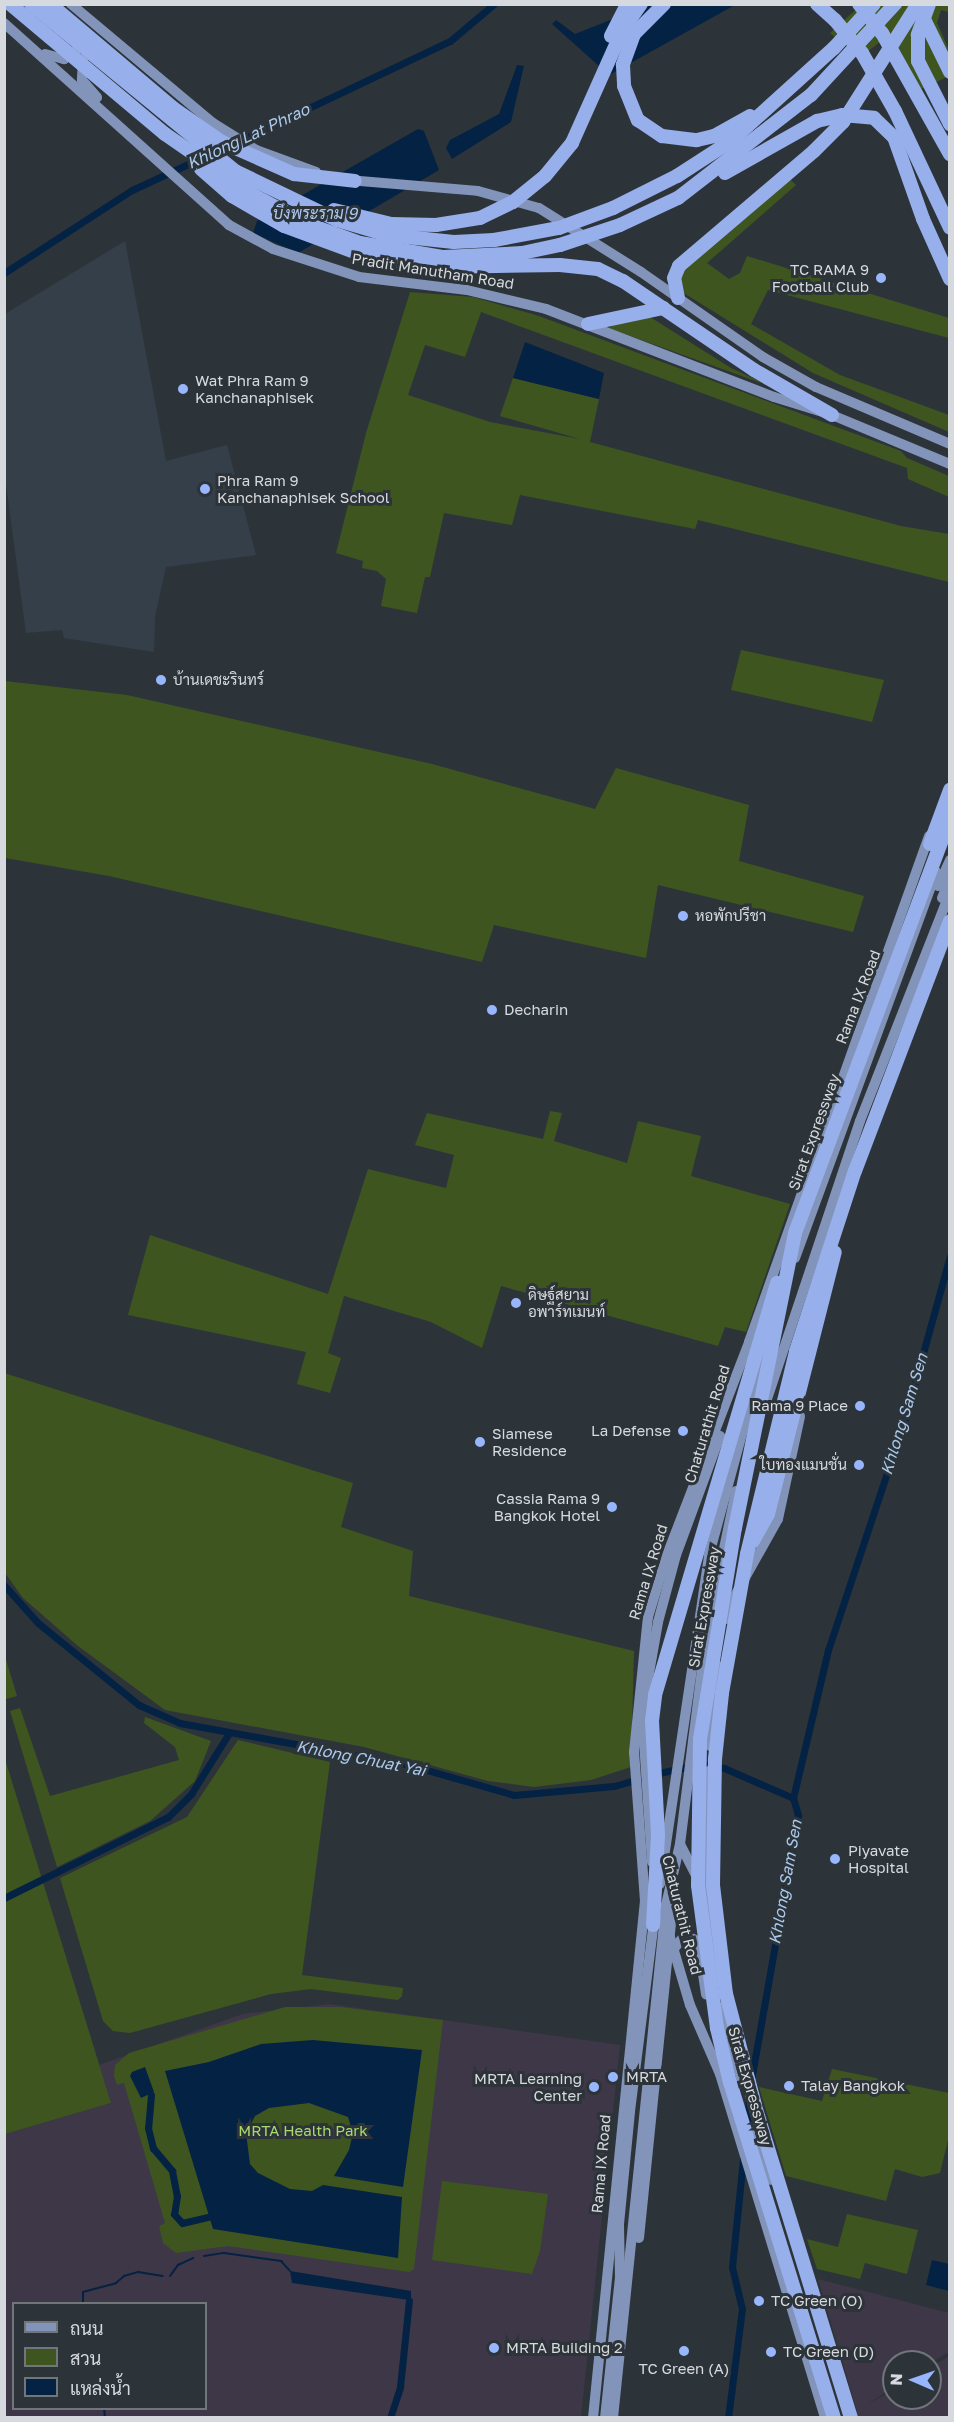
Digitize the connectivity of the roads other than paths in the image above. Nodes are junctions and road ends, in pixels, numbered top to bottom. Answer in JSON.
{"nodes":[{"id":1,"x":10,"y":4,"type":"edge"},
{"id":2,"x":31,"y":4,"type":"edge"},
{"id":3,"x":50,"y":4,"type":"edge"},
{"id":4,"x":65,"y":4,"type":"edge"},
{"id":5,"x":71,"y":4,"type":"edge"},
{"id":6,"x":627,"y":4,"type":"edge"},
{"id":7,"x":641,"y":4,"type":"edge"},
{"id":8,"x":664,"y":4,"type":"edge"},
{"id":9,"x":817,"y":4,"type":"edge"},
{"id":10,"x":859,"y":4,"type":"edge"},
{"id":11,"x":874,"y":4,"type":"edge"},
{"id":12,"x":895,"y":4,"type":"edge"},
{"id":13,"x":916,"y":4,"type":"edge"},
{"id":14,"x":929,"y":4,"type":"edge"},
{"id":15,"x":4,"y":23,"type":"edge"},
{"id":16,"x":20,"y":37,"type":"junction"},
{"id":17,"x":152,"y":72,"type":"junction"},
{"id":18,"x":950,"y":72,"type":"edge"},
{"id":19,"x":590,"y":104,"type":"junction"},
{"id":20,"x":765,"y":108,"type":"junction"},
{"id":21,"x":948,"y":124,"type":"edge"},
{"id":22,"x":120,"y":125,"type":"junction"},
{"id":23,"x":165,"y":134,"type":"junction"},
{"id":24,"x":950,"y":154,"type":"edge"},
{"id":25,"x":355,"y":181,"type":"junction"},
{"id":26,"x":278,"y":195,"type":"junction"},
{"id":27,"x":678,"y":198,"type":"junction"},
{"id":28,"x":950,"y":228,"type":"edge"},
{"id":29,"x":946,"y":258,"type":"edge"},
{"id":30,"x":950,"y":279,"type":"edge"},
{"id":31,"x":678,"y":298,"type":"junction"},
{"id":32,"x":663,"y":308,"type":"junction"},
{"id":33,"x":588,"y":324,"type":"junction"},
{"id":34,"x":878,"y":413,"type":"junction"},
{"id":35,"x":832,"y":415,"type":"junction"},
{"id":36,"x":872,"y":431,"type":"junction"},
{"id":37,"x":950,"y":444,"type":"edge"},
{"id":38,"x":950,"y":464,"type":"edge"},
{"id":39,"x":950,"y":780,"type":"edge"},
{"id":40,"x":950,"y":790,"type":"edge"},
{"id":41,"x":950,"y":818,"type":"edge"},
{"id":42,"x":950,"y":831,"type":"edge"},
{"id":43,"x":950,"y":860,"type":"edge"},
{"id":44,"x":950,"y":878,"type":"edge"},
{"id":45,"x":950,"y":892,"type":"edge"},
{"id":46,"x":926,"y":907,"type":"junction"},
{"id":47,"x":944,"y":917,"type":"edge"},
{"id":48,"x":950,"y":939,"type":"edge"},
{"id":49,"x":903,"y":944,"type":"junction"},
{"id":50,"x":855,"y":1171,"type":"junction"},
{"id":51,"x":795,"y":1233,"type":"junction"},
{"id":52,"x":795,"y":1258,"type":"junction"},
{"id":53,"x":759,"y":1312,"type":"junction"},
{"id":54,"x":749,"y":1342,"type":"junction"},
{"id":55,"x":743,"y":1430,"type":"junction"},
{"id":56,"x":756,"y":1430,"type":"junction"},
{"id":57,"x":702,"y":1467,"type":"junction"},
{"id":58,"x":729,"y":1484,"type":"junction"},
{"id":59,"x":738,"y":1560,"type":"junction"},
{"id":60,"x":715,"y":1588,"type":"junction"},
{"id":61,"x":728,"y":1608,"type":"junction"},
{"id":62,"x":690,"y":1712,"type":"junction"},
{"id":63,"x":658,"y":1835,"type":"junction"},
{"id":64,"x":680,"y":1844,"type":"junction"},
{"id":65,"x":675,"y":1869,"type":"junction"},
{"id":66,"x":707,"y":1896,"type":"junction"},
{"id":67,"x":645,"y":1901,"type":"junction"},
{"id":68,"x":710,"y":1924,"type":"junction"},
{"id":69,"x":653,"y":1925,"type":"junction"},
{"id":70,"x":698,"y":1941,"type":"junction"},
{"id":71,"x":670,"y":1955,"type":"junction"},
{"id":72,"x":631,"y":2022,"type":"junction"},
{"id":73,"x":634,"y":2065,"type":"junction"},
{"id":74,"x":720,"y":2074,"type":"junction"},
{"id":75,"x":631,"y":2094,"type":"junction"},
{"id":76,"x":653,"y":2098,"type":"junction"},
{"id":77,"x":630,"y":2111,"type":"junction"},
{"id":78,"x":651,"y":2113,"type":"junction"},
{"id":79,"x":618,"y":2224,"type":"junction"},
{"id":80,"x":598,"y":2367,"type":"junction"},
{"id":81,"x":593,"y":2418,"type":"edge"},
{"id":82,"x":605,"y":2418,"type":"edge"},
{"id":83,"x":613,"y":2418,"type":"edge"},
{"id":84,"x":618,"y":2418,"type":"edge"},
{"id":85,"x":825,"y":2418,"type":"edge"},
{"id":86,"x":834,"y":2418,"type":"edge"},
{"id":87,"x":846,"y":2418,"type":"edge"},
{"id":88,"x":851,"y":2418,"type":"edge"}],
"edges":[{"from":1,"to":23,"type":"highway"},
{"from":2,"to":26,"type":"highway"},
{"from":3,"to":25,"type":"highway"},
{"from":4,"to":16,"type":"main road"},
{"from":5,"to":17,"type":"main road"},
{"from":6,"to":19,"type":"highway"},
{"from":7,"to":19,"type":"highway"},
{"from":8,"to":20,"type":"highway"},
{"from":9,"to":28,"type":"highway"},
{"from":10,"to":24,"type":"highway"},
{"from":11,"to":20,"type":"highway"},
{"from":12,"to":27,"type":"highway"},
{"from":13,"to":18,"type":"highway"},
{"from":13,"to":31,"type":"highway"},
{"from":14,"to":21,"type":"highway"},
{"from":15,"to":16,"type":"main road","name":"Pradit Manutham Road"},
{"from":16,"to":22,"type":"main road","name":"Pradit Manutham Road"},
{"from":17,"to":22,"type":"main road"},
{"from":17,"to":25,"type":"main road"},
{"from":19,"to":26,"type":"highway"},
{"from":20,"to":26,"type":"highway"},
{"from":22,"to":33,"type":"main road","name":"Pradit Manutham Road"},
{"from":23,"to":27,"type":"highway"},
{"from":23,"to":32,"type":"highway"},
{"from":25,"to":31,"type":"main road"},
{"from":27,"to":29,"type":"highway"},
{"from":29,"to":30,"type":"highway"},
{"from":31,"to":34,"type":"main road"},
{"from":32,"to":33,"type":"highway"},
{"from":32,"to":35,"type":"highway"},
{"from":33,"to":35,"type":"main road","name":"Pradit Manutham Road"},
{"from":34,"to":36,"type":"main road"},
{"from":34,"to":37,"type":"main road"},
{"from":35,"to":36,"type":"main road","name":"Pradit Manutham Road"},
{"from":36,"to":38,"type":"main road","name":"Pradit Manutham Road"},
{"from":39,"to":53,"type":"main road","name":"Rama IX Road"},
{"from":40,"to":49,"type":"highway"},
{"from":41,"to":49,"type":"highway","name":"Sirat Expressway"},
{"from":42,"to":46,"type":"main road","name":"Rama IX Road"},
{"from":43,"to":46,"type":"main road","name":"Rama IX Road"},
{"from":44,"to":47,"type":"main road","name":"Rama IX Road"},
{"from":45,"to":47,"type":"main road","name":"Rama IX Road"},
{"from":46,"to":52,"type":"main road","name":"Rama IX Road"},
{"from":47,"to":50,"type":"highway","name":"Sirat Expressway"},
{"from":47,"to":56,"type":"main road","name":"Rama IX Road"},
{"from":48,"to":61,"type":"main road"},
{"from":49,"to":51,"type":"highway","name":"Sirat Expressway"},
{"from":50,"to":59,"type":"highway"},
{"from":50,"to":88,"type":"highway","name":"Sirat Expressway"},
{"from":51,"to":63,"type":"highway"},
{"from":51,"to":86,"type":"highway","name":"Sirat Expressway"},
{"from":52,"to":53,"type":"main road"},
{"from":52,"to":55,"type":"main road","name":"Rama IX Road"},
{"from":53,"to":54,"type":"main road","name":"Rama IX Road"},
{"from":54,"to":57,"type":"main road","name":"Rama IX Road"},
{"from":54,"to":74,"type":"main road","name":"Chaturathit Road"},
{"from":55,"to":56,"type":"main road"},
{"from":55,"to":58,"type":"main road","name":"Rama IX Road"},
{"from":56,"to":60,"type":"main road","name":"Rama IX Road"},
{"from":57,"to":58,"type":"main road"},
{"from":57,"to":67,"type":"main road","name":"Rama IX Road"},
{"from":58,"to":62,"type":"main road","name":"Rama IX Road"},
{"from":59,"to":60,"type":"highway"},
{"from":59,"to":61,"type":"highway"},
{"from":60,"to":62,"type":"main road","name":"Rama IX Road"},
{"from":61,"to":66,"type":"main road","name":"Chaturathit Road"},
{"from":62,"to":64,"type":"main road","name":"Rama IX Road"},
{"from":62,"to":69,"type":"main road","name":"Rama IX Road"},
{"from":63,"to":67,"type":"main road"},
{"from":63,"to":69,"type":"highway"},
{"from":64,"to":65,"type":"main road","name":"Rama IX Road"},
{"from":64,"to":66,"type":"main road"},
{"from":65,"to":71,"type":"main road","name":"Rama IX Road"},
{"from":65,"to":83,"type":"main road","name":"Rama IX Road"},
{"from":66,"to":68,"type":"main road","name":"Chaturathit Road"},
{"from":67,"to":72,"type":"main road","name":"Rama IX Road"},
{"from":68,"to":70,"type":"main road"},
{"from":68,"to":87,"type":"main road","name":"Chaturathit Road"},
{"from":69,"to":73,"type":"main road","name":"Rama IX Road"},
{"from":70,"to":71,"type":"main road"},
{"from":70,"to":74,"type":"main road"},
{"from":71,"to":76,"type":"main road","name":"Rama IX Road"},
{"from":72,"to":73,"type":"main road"},
{"from":72,"to":80,"type":"main road","name":"Rama IX Road"},
{"from":73,"to":75,"type":"main road","name":"Rama IX Road"},
{"from":74,"to":85,"type":"main road","name":"Chaturathit Road"},
{"from":75,"to":76,"type":"main road"},
{"from":75,"to":77,"type":"main road","name":"Rama IX Road"},
{"from":76,"to":78,"type":"main road","name":"Rama IX Road"},
{"from":77,"to":78,"type":"main road"},
{"from":77,"to":79,"type":"main road","name":"Rama IX Road"},
{"from":78,"to":84,"type":"main road","name":"Rama IX Road"},
{"from":79,"to":80,"type":"main road"},
{"from":79,"to":82,"type":"main road","name":"Rama IX Road"},
{"from":80,"to":81,"type":"main road","name":"Rama IX Road"}]}
